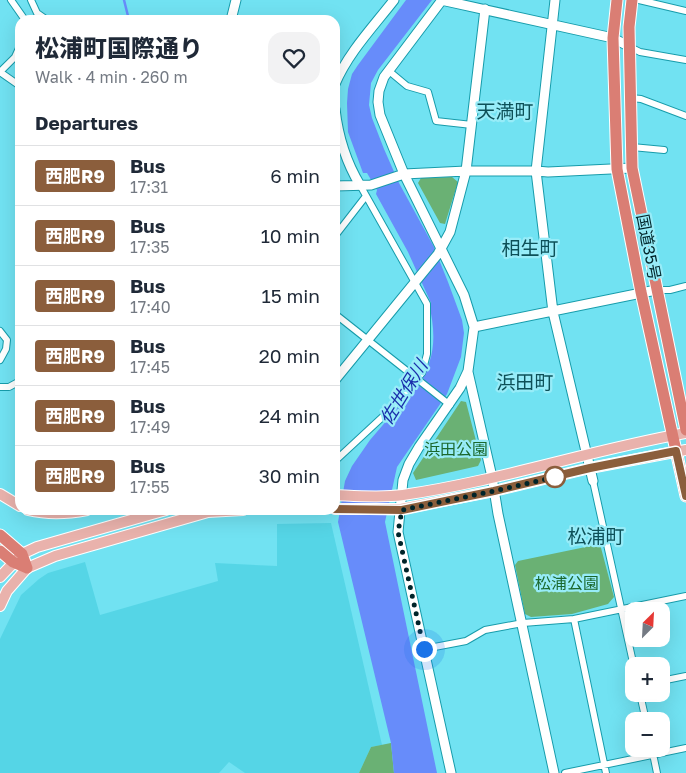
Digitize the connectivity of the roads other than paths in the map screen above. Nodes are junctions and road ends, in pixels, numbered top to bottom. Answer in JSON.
{"nodes":[{"id":1,"x":11,"y":0,"type":"edge"},
{"id":2,"x":31,"y":0,"type":"edge"},
{"id":3,"x":236,"y":0,"type":"edge"},
{"id":4,"x":394,"y":0,"type":"edge"},
{"id":5,"x":442,"y":0,"type":"edge"},
{"id":6,"x":556,"y":0,"type":"edge"},
{"id":7,"x":617,"y":0,"type":"edge"},
{"id":8,"x":632,"y":0,"type":"edge"},
{"id":9,"x":639,"y":0,"type":"edge"},
{"id":10,"x":485,"y":9,"type":"junction"},
{"id":11,"x":686,"y":11,"type":"edge"},
{"id":12,"x":22,"y":15,"type":"edge"},
{"id":13,"x":40,"y":15,"type":"edge"},
{"id":14,"x":232,"y":15,"type":"edge"},
{"id":15,"x":553,"y":24,"type":"junction"},
{"id":16,"x":613,"y":38,"type":"junction"},
{"id":17,"x":630,"y":47,"type":"junction"},
{"id":18,"x":15,"y":58,"type":"edge"},
{"id":19,"x":686,"y":60,"type":"edge"},
{"id":20,"x":388,"y":71,"type":"junction"},
{"id":21,"x":0,"y":72,"type":"edge"},
{"id":22,"x":340,"y":72,"type":"edge"},
{"id":23,"x":15,"y":82,"type":"edge"},
{"id":24,"x":631,"y":98,"type":"junction"},
{"id":25,"x":686,"y":116,"type":"edge"},
{"id":26,"x":472,"y":125,"type":"junction"},
{"id":27,"x":340,"y":132,"type":"edge"},
{"id":28,"x":632,"y":147,"type":"junction"},
{"id":29,"x":664,"y":150,"type":"dead end"},
{"id":30,"x":632,"y":168,"type":"junction"},
{"id":31,"x":617,"y":169,"type":"junction"},
{"id":32,"x":466,"y":170,"type":"junction"},
{"id":33,"x":536,"y":170,"type":"junction"},
{"id":34,"x":401,"y":174,"type":"junction"},
{"id":35,"x":360,"y":185,"type":"junction"},
{"id":36,"x":340,"y":187,"type":"edge"},
{"id":37,"x":366,"y":196,"type":"junction"},
{"id":38,"x":340,"y":230,"type":"edge"},
{"id":39,"x":439,"y":251,"type":"junction"},
{"id":40,"x":415,"y":281,"type":"junction"},
{"id":41,"x":686,"y":286,"type":"edge"},
{"id":42,"x":656,"y":290,"type":"junction"},
{"id":43,"x":641,"y":292,"type":"junction"},
{"id":44,"x":553,"y":312,"type":"junction"},
{"id":45,"x":340,"y":318,"type":"edge"},
{"id":46,"x":474,"y":327,"type":"junction"},
{"id":47,"x":0,"y":332,"type":"edge"},
{"id":48,"x":368,"y":340,"type":"junction"},
{"id":49,"x":0,"y":360,"type":"edge"},
{"id":50,"x":468,"y":371,"type":"junction"},
{"id":51,"x":340,"y":374,"type":"edge"},
{"id":52,"x":419,"y":379,"type":"junction"},
{"id":53,"x":15,"y":384,"type":"edge"},
{"id":54,"x":0,"y":387,"type":"edge"},
{"id":55,"x":447,"y":402,"type":"junction"},
{"id":56,"x":686,"y":431,"type":"edge"},
{"id":57,"x":672,"y":435,"type":"junction"},
{"id":58,"x":681,"y":450,"type":"edge"},
{"id":59,"x":588,"y":453,"type":"junction"},
{"id":60,"x":340,"y":456,"type":"edge"},
{"id":61,"x":590,"y":468,"type":"junction"},
{"id":62,"x":492,"y":477,"type":"junction"},
{"id":63,"x":593,"y":481,"type":"joint"},
{"id":64,"x":494,"y":491,"type":"junction"},
{"id":65,"x":0,"y":494,"type":"edge"},
{"id":66,"x":340,"y":495,"type":"edge"},
{"id":67,"x":403,"y":495,"type":"junction"},
{"id":68,"x":686,"y":496,"type":"edge"},
{"id":69,"x":15,"y":503,"type":"edge"},
{"id":70,"x":340,"y":509,"type":"edge"},
{"id":71,"x":402,"y":510,"type":"junction"},
{"id":72,"x":136,"y":515,"type":"edge"},
{"id":73,"x":146,"y":515,"type":"edge"},
{"id":74,"x":198,"y":515,"type":"edge"},
{"id":75,"x":151,"y":529,"type":"junction"},
{"id":76,"x":0,"y":535,"type":"edge"},
{"id":77,"x":0,"y":551,"type":"edge"},
{"id":78,"x":17,"y":558,"type":"junction"},
{"id":79,"x":27,"y":568,"type":"junction"},
{"id":80,"x":0,"y":577,"type":"edge"},
{"id":81,"x":686,"y":596,"type":"edge"},
{"id":82,"x":0,"y":606,"type":"edge"},
{"id":83,"x":622,"y":610,"type":"junction"},
{"id":84,"x":574,"y":619,"type":"junction"},
{"id":85,"x":523,"y":623,"type":"junction"},
{"id":86,"x":424,"y":649,"type":"junction"},
{"id":87,"x":632,"y":657,"type":"edge"},
{"id":88,"x":686,"y":676,"type":"edge"},
{"id":89,"x":670,"y":679,"type":"edge"},
{"id":90,"x":686,"y":748,"type":"edge"},
{"id":91,"x":670,"y":750,"type":"edge"},
{"id":92,"x":634,"y":757,"type":"edge"},
{"id":93,"x":653,"y":757,"type":"edge"},
{"id":94,"x":605,"y":765,"type":"junction"},
{"id":95,"x":451,"y":773,"type":"edge"},
{"id":96,"x":554,"y":773,"type":"edge"},
{"id":97,"x":565,"y":773,"type":"edge"},
{"id":98,"x":606,"y":773,"type":"edge"},
{"id":99,"x":657,"y":773,"type":"edge"}],
"edges":[{"from":1,"to":12,"type":"street"},
{"from":2,"to":13,"type":"street"},
{"from":3,"to":14,"type":"street"},
{"from":4,"to":22,"type":"street"},
{"from":5,"to":10,"type":"street"},
{"from":5,"to":20,"type":"street"},
{"from":6,"to":15,"type":"street"},
{"from":7,"to":16,"type":"highway","name":"国道35号"},
{"from":8,"to":17,"type":"highway","name":"国道35号"},
{"from":9,"to":11,"type":"street"},
{"from":10,"to":15,"type":"street"},
{"from":10,"to":26,"type":"street"},
{"from":15,"to":16,"type":"street"},
{"from":15,"to":33,"type":"street"},
{"from":16,"to":17,"type":"street"},
{"from":16,"to":31,"type":"highway","name":"国道35号"},
{"from":17,"to":19,"type":"street"},
{"from":17,"to":24,"type":"highway","name":"国道35号"},
{"from":18,"to":21,"type":"street"},
{"from":20,"to":26,"type":"street"},
{"from":20,"to":34,"type":"street"},
{"from":21,"to":23,"type":"street"},
{"from":24,"to":25,"type":"street"},
{"from":24,"to":28,"type":"highway","name":"国道35号"},
{"from":26,"to":32,"type":"street"},
{"from":27,"to":35,"type":"street"},
{"from":28,"to":29,"type":"street"},
{"from":28,"to":30,"type":"highway","name":"国道35号"},
{"from":30,"to":31,"type":"street"},
{"from":30,"to":42,"type":"highway","name":"国道35号"},
{"from":31,"to":33,"type":"street"},
{"from":31,"to":43,"type":"highway","name":"国道35号"},
{"from":32,"to":33,"type":"street"},
{"from":32,"to":34,"type":"street"},
{"from":32,"to":39,"type":"street"},
{"from":33,"to":44,"type":"street"},
{"from":34,"to":35,"type":"street"},
{"from":34,"to":39,"type":"street"},
{"from":35,"to":36,"type":"street"},
{"from":35,"to":37,"type":"street"},
{"from":37,"to":38,"type":"street"},
{"from":37,"to":40,"type":"street"},
{"from":39,"to":40,"type":"street"},
{"from":39,"to":46,"type":"street"},
{"from":40,"to":48,"type":"street"},
{"from":40,"to":52,"type":"street"},
{"from":41,"to":42,"type":"street"},
{"from":42,"to":43,"type":"street"},
{"from":42,"to":56,"type":"highway","name":"国道35号"},
{"from":43,"to":44,"type":"street"},
{"from":43,"to":57,"type":"highway","name":"国道35号"},
{"from":44,"to":46,"type":"street"},
{"from":44,"to":59,"type":"street"},
{"from":45,"to":48,"type":"street"},
{"from":46,"to":50,"type":"street"},
{"from":47,"to":49,"type":"street"},
{"from":48,"to":51,"type":"street"},
{"from":48,"to":52,"type":"street"},
{"from":50,"to":55,"type":"street"},
{"from":50,"to":62,"type":"street"},
{"from":52,"to":55,"type":"street"},
{"from":52,"to":60,"type":"street"},
{"from":53,"to":54,"type":"street"},
{"from":55,"to":67,"type":"street"},
{"from":56,"to":57,"type":"main road"},
{"from":57,"to":58,"type":"highway","name":"国道35号"},
{"from":57,"to":59,"type":"main road"},
{"from":58,"to":61,"type":"main road"},
{"from":58,"to":68,"type":"highway","name":"国道35号"},
{"from":59,"to":61,"type":"street"},
{"from":59,"to":62,"type":"main road"},
{"from":61,"to":63,"type":"street"},
{"from":61,"to":64,"type":"main road"},
{"from":62,"to":64,"type":"street"},
{"from":62,"to":67,"type":"main road"},
{"from":63,"to":83,"type":"street"},
{"from":64,"to":71,"type":"main road"},
{"from":64,"to":85,"type":"street"},
{"from":65,"to":69,"type":"main road"},
{"from":66,"to":67,"type":"main road"},
{"from":67,"to":71,"type":"street"},
{"from":70,"to":71,"type":"main road"},
{"from":71,"to":86,"type":"street"},
{"from":72,"to":78,"type":"main road"},
{"from":73,"to":75,"type":"main road"},
{"from":74,"to":75,"type":"main road"},
{"from":75,"to":79,"type":"main road"},
{"from":76,"to":78,"type":"highway"},
{"from":77,"to":78,"type":"highway"},
{"from":78,"to":79,"type":"highway"},
{"from":78,"to":80,"type":"main road"},
{"from":79,"to":82,"type":"main road"},
{"from":81,"to":83,"type":"street"},
{"from":83,"to":84,"type":"street"},
{"from":83,"to":87,"type":"street"},
{"from":84,"to":85,"type":"street"},
{"from":84,"to":94,"type":"street"},
{"from":85,"to":86,"type":"street"},
{"from":85,"to":96,"type":"street"},
{"from":86,"to":95,"type":"street"},
{"from":88,"to":89,"type":"street"},
{"from":90,"to":91,"type":"street"},
{"from":92,"to":94,"type":"street"},
{"from":93,"to":99,"type":"street"},
{"from":94,"to":97,"type":"street"},
{"from":94,"to":98,"type":"street"}]}
